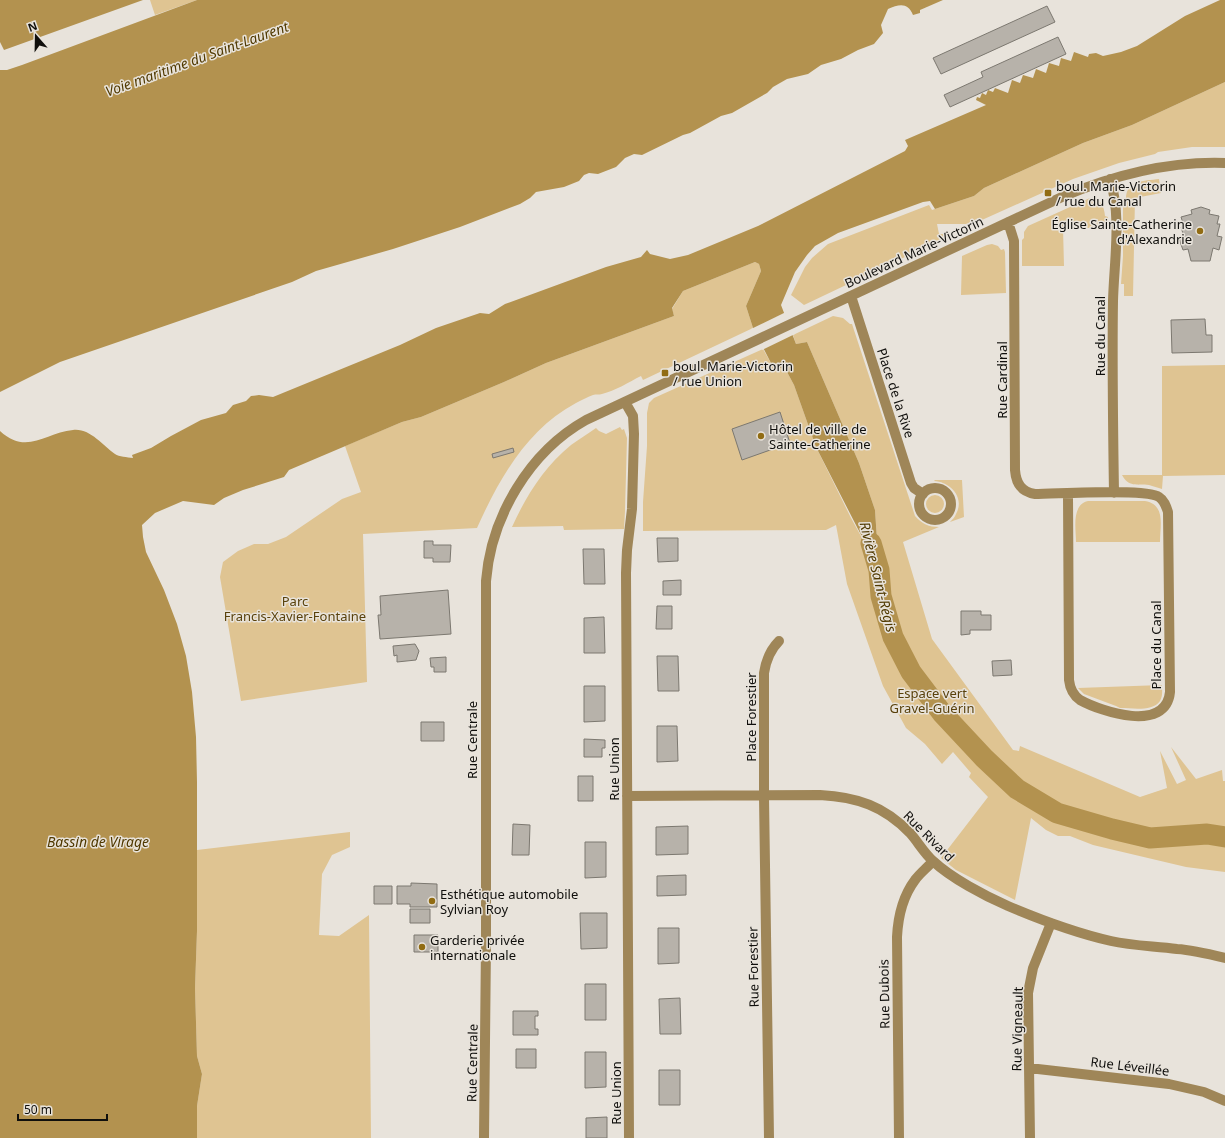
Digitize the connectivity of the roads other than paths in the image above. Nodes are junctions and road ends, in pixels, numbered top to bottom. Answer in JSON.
{"nodes":[{"id":1,"x":1225,"y":163,"type":"edge"},
{"id":2,"x":1110,"y":179,"type":"junction"},
{"id":3,"x":1008,"y":222,"type":"junction"},
{"id":4,"x":851,"y":296,"type":"junction"},
{"id":5,"x":625,"y":402,"type":"junction"},
{"id":6,"x":1114,"y":493,"type":"junction"},
{"id":7,"x":923,"y":494,"type":"dead end"},
{"id":8,"x":1068,"y":494,"type":"junction"},
{"id":9,"x":779,"y":641,"type":"dead end"},
{"id":10,"x":627,"y":796,"type":"junction"},
{"id":11,"x":764,"y":797,"type":"junction"},
{"id":12,"x":932,"y":861,"type":"junction"},
{"id":13,"x":1051,"y":923,"type":"junction"},
{"id":14,"x":1225,"y":958,"type":"edge"},
{"id":15,"x":1029,"y":1068,"type":"junction"},
{"id":16,"x":1225,"y":1101,"type":"edge"},
{"id":17,"x":484,"y":1138,"type":"edge"},
{"id":18,"x":629,"y":1138,"type":"edge"},
{"id":19,"x":769,"y":1138,"type":"edge"},
{"id":20,"x":899,"y":1138,"type":"edge"},
{"id":21,"x":1030,"y":1138,"type":"edge"}],
"edges":[{"from":1,"to":2,"type":"street","name":"Boulevard Marie-Victorin"},
{"from":2,"to":3,"type":"street","name":"Boulevard Marie-Victorin"},
{"from":2,"to":6,"type":"street","name":"Rue du Canal"},
{"from":3,"to":4,"type":"street","name":"Boulevard Marie-Victorin"},
{"from":3,"to":8,"type":"street","name":"Rue Cardinal"},
{"from":4,"to":5,"type":"street","name":"Boulevard Marie-Victorin"},
{"from":4,"to":7,"type":"street","name":"Place de la Rive"},
{"from":5,"to":10,"type":"street","name":"Rue Union"},
{"from":5,"to":17,"type":"street","name":"Rue Centrale"},
{"from":6,"to":8,"type":"street","name":"Place du Canal"},
{"from":6,"to":8,"type":"street","name":"Place du Canal"},
{"from":9,"to":11,"type":"street","name":"Place Forestier"},
{"from":10,"to":11,"type":"street","name":"Rue Rivard"},
{"from":10,"to":18,"type":"street","name":"Rue Union"},
{"from":11,"to":12,"type":"street","name":"Rue Rivard"},
{"from":11,"to":19,"type":"street","name":"Rue Forestier"},
{"from":12,"to":13,"type":"street","name":"Rue Rivard"},
{"from":12,"to":20,"type":"street","name":"Rue Dubois"},
{"from":13,"to":14,"type":"street","name":"Rue Rivard"},
{"from":13,"to":15,"type":"street","name":"Rue Vigneault"},
{"from":15,"to":16,"type":"street","name":"Rue Léveillée"},
{"from":15,"to":21,"type":"street","name":"Rue Vigneault"}]}
